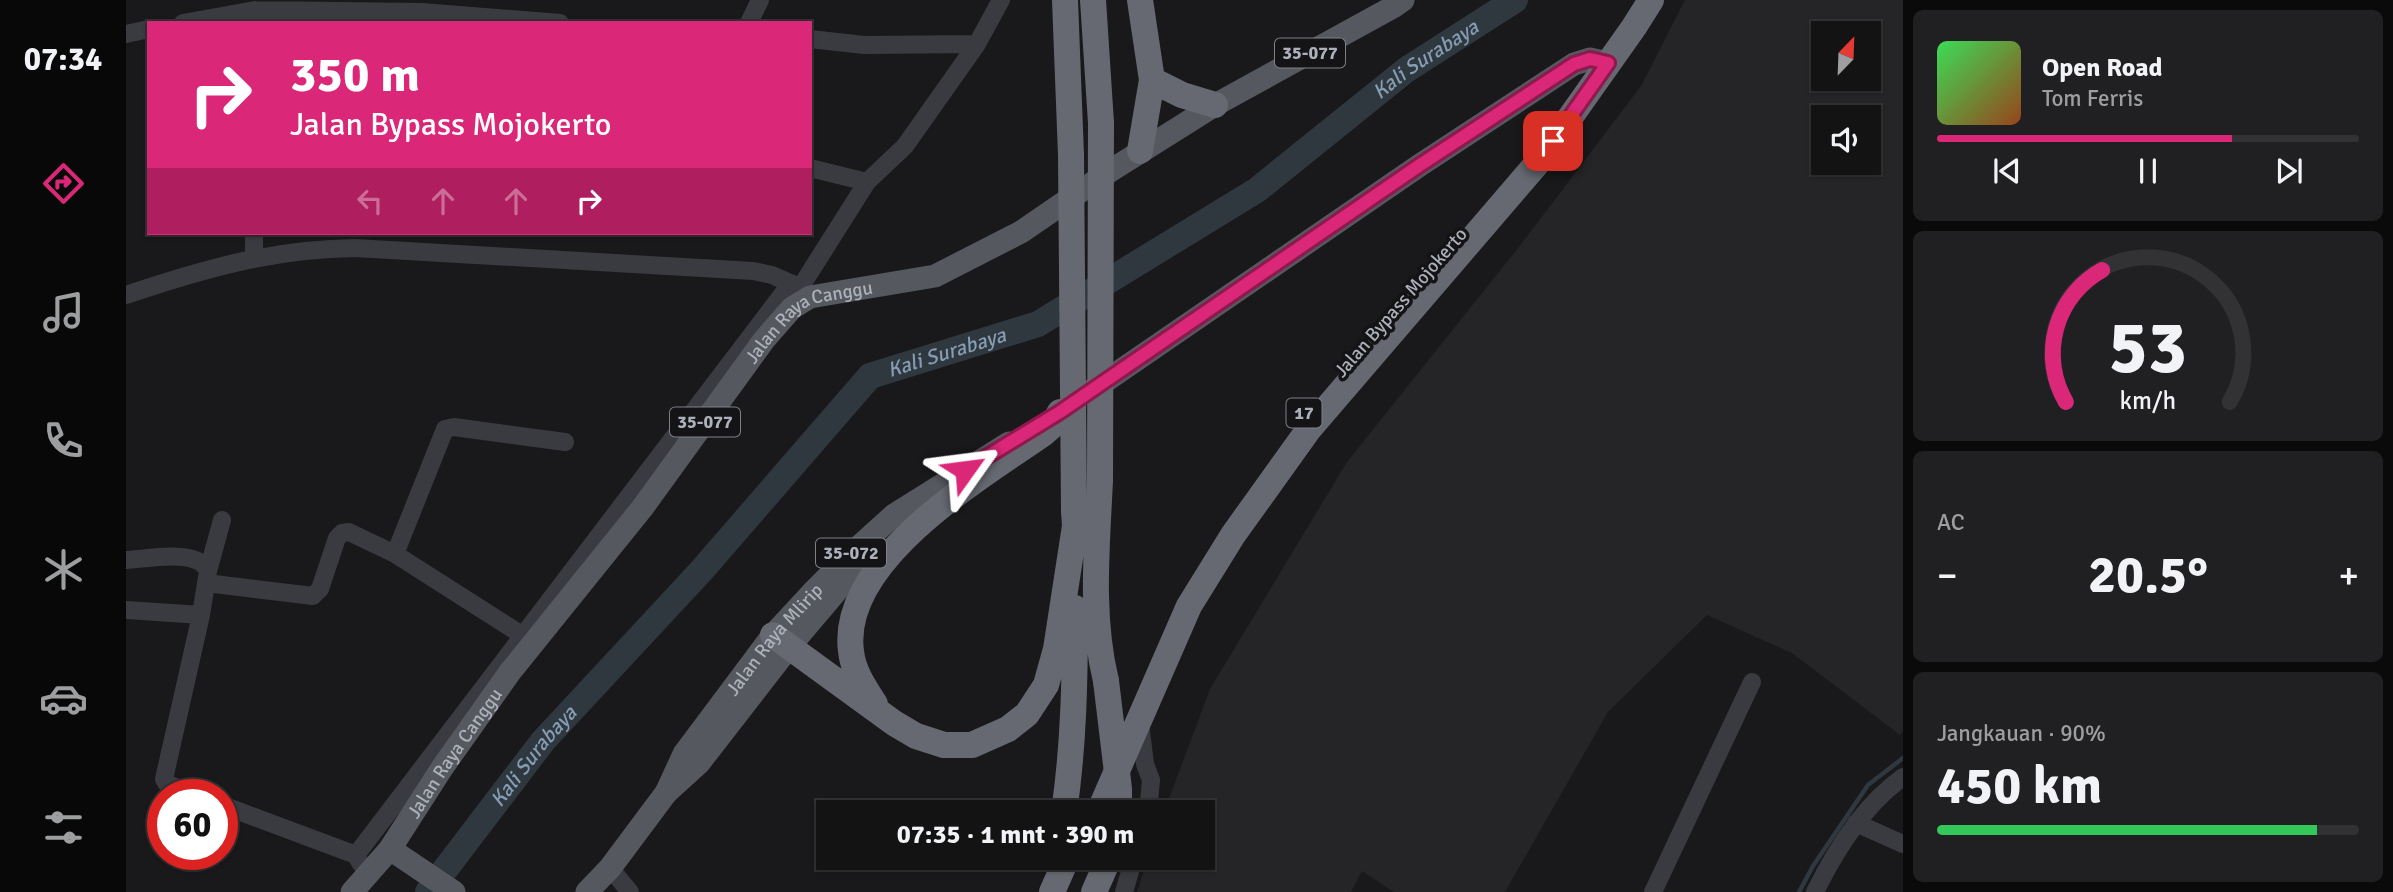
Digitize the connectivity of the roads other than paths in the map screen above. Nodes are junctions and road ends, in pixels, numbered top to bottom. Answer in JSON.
{"nodes":[{"id":1,"x":760,"y":0,"type":"edge"},
{"id":2,"x":1001,"y":0,"type":"edge"},
{"id":3,"x":1065,"y":0,"type":"edge"},
{"id":4,"x":1093,"y":0,"type":"edge"},
{"id":5,"x":1140,"y":0,"type":"edge"},
{"id":6,"x":1403,"y":0,"type":"edge"},
{"id":7,"x":1633,"y":0,"type":"edge"},
{"id":8,"x":1651,"y":0,"type":"edge"},
{"id":9,"x":255,"y":16,"type":"edge"},
{"id":10,"x":338,"y":16,"type":"edge"},
{"id":11,"x":421,"y":17,"type":"edge"},
{"id":12,"x":204,"y":21,"type":"edge"},
{"id":13,"x":514,"y":21,"type":"edge"},
{"id":14,"x":750,"y":21,"type":"edge"},
{"id":15,"x":147,"y":29,"type":"edge"},
{"id":16,"x":126,"y":34,"type":"edge"},
{"id":17,"x":812,"y":39,"type":"edge"},
{"id":18,"x":977,"y":44,"type":"junction"},
{"id":19,"x":1602,"y":62,"type":"junction"},
{"id":20,"x":1152,"y":80,"type":"junction"},
{"id":21,"x":1216,"y":105,"type":"junction"},
{"id":22,"x":1140,"y":151,"type":"junction"},
{"id":23,"x":812,"y":168,"type":"edge"},
{"id":24,"x":867,"y":182,"type":"junction"},
{"id":25,"x":254,"y":235,"type":"edge"},
{"id":26,"x":254,"y":258,"type":"junction"},
{"id":27,"x":800,"y":289,"type":"junction"},
{"id":28,"x":126,"y":295,"type":"edge"},
{"id":29,"x":1060,"y":412,"type":"junction"},
{"id":30,"x":565,"y":442,"type":"dead end"},
{"id":31,"x":1075,"y":519,"type":"junction"},
{"id":32,"x":222,"y":520,"type":"dead end"},
{"id":33,"x":395,"y":554,"type":"junction"},
{"id":34,"x":126,"y":560,"type":"edge"},
{"id":35,"x":207,"y":577,"type":"junction"},
{"id":36,"x":126,"y":610,"type":"edge"},
{"id":37,"x":201,"y":615,"type":"junction"},
{"id":38,"x":522,"y":635,"type":"junction"},
{"id":39,"x":781,"y":641,"type":"junction"},
{"id":40,"x":1752,"y":682,"type":"dead end"},
{"id":41,"x":880,"y":711,"type":"junction"},
{"id":42,"x":1140,"y":716,"type":"junction"},
{"id":43,"x":1903,"y":777,"type":"edge"},
{"id":44,"x":164,"y":779,"type":"edge"},
{"id":45,"x":1066,"y":800,"type":"edge"},
{"id":46,"x":1091,"y":800,"type":"edge"},
{"id":47,"x":1104,"y":800,"type":"edge"},
{"id":48,"x":1119,"y":800,"type":"edge"},
{"id":49,"x":1149,"y":800,"type":"edge"},
{"id":50,"x":238,"y":810,"type":"edge"},
{"id":51,"x":1856,"y":823,"type":"junction"},
{"id":52,"x":1903,"y":844,"type":"edge"},
{"id":53,"x":390,"y":849,"type":"junction"},
{"id":54,"x":356,"y":855,"type":"junction"},
{"id":55,"x":610,"y":868,"type":"junction"},
{"id":56,"x":1052,"y":870,"type":"edge"},
{"id":57,"x":1062,"y":870,"type":"edge"},
{"id":58,"x":1075,"y":870,"type":"edge"},
{"id":59,"x":1104,"y":870,"type":"edge"},
{"id":60,"x":1130,"y":870,"type":"edge"},
{"id":61,"x":359,"y":885,"type":"edge"},
{"id":62,"x":454,"y":892,"type":"edge"},
{"id":63,"x":587,"y":892,"type":"edge"},
{"id":64,"x":630,"y":892,"type":"edge"},
{"id":65,"x":1046,"y":892,"type":"edge"},
{"id":66,"x":1052,"y":892,"type":"edge"},
{"id":67,"x":1067,"y":892,"type":"edge"},
{"id":68,"x":1094,"y":892,"type":"edge"},
{"id":69,"x":1124,"y":892,"type":"edge"},
{"id":70,"x":1653,"y":892,"type":"edge"},
{"id":71,"x":1815,"y":892,"type":"edge"}],
"edges":[{"from":1,"to":14,"type":"street"},
{"from":2,"to":18,"type":"street"},
{"from":3,"to":31,"type":"highway","bridge":true},
{"from":4,"to":48,"type":"highway","bridge":true},
{"from":5,"to":20,"type":"highway"},
{"from":6,"to":21,"type":"main road","name":"Jalan Raya Canggu","number":"35-077"},
{"from":7,"to":19,"type":"highway","number":"17"},
{"from":8,"to":19,"type":"highway","number":"17"},
{"from":9,"to":10,"type":"street"},
{"from":9,"to":12,"type":"street"},
{"from":10,"to":11,"type":"street"},
{"from":11,"to":13,"type":"street"},
{"from":15,"to":16,"type":"street"},
{"from":17,"to":18,"type":"street"},
{"from":18,"to":24,"type":"street"},
{"from":19,"to":29,"type":"main road","name":"Jalan Raya Mlirip","number":"35-072"},
{"from":19,"to":42,"type":"highway","name":"Jalan Bypass Mojokerto","number":"17"},
{"from":19,"to":46,"type":"highway","name":"Jalan Bypass Mojokerto","number":"17"},
{"from":20,"to":21,"type":"highway"},
{"from":20,"to":22,"type":"highway"},
{"from":21,"to":22,"type":"main road","name":"Jalan Raya Canggu","number":"35-077"},
{"from":22,"to":27,"type":"main road","name":"Jalan Raya Canggu","number":"35-077"},
{"from":23,"to":24,"type":"street"},
{"from":24,"to":27,"type":"street"},
{"from":25,"to":26,"type":"street"},
{"from":26,"to":27,"type":"street"},
{"from":26,"to":28,"type":"street"},
{"from":27,"to":38,"type":"street"},
{"from":27,"to":53,"type":"main road","name":"Jalan Raya Canggu","number":"35-077"},
{"from":29,"to":39,"type":"main road","name":"Jalan Raya Mlirip","number":"35-072"},
{"from":29,"to":41,"type":"highway"},
{"from":30,"to":33,"type":"street"},
{"from":31,"to":41,"type":"highway"},
{"from":31,"to":45,"type":"highway"},
{"from":32,"to":35,"type":"street"},
{"from":33,"to":35,"type":"street"},
{"from":33,"to":38,"type":"street"},
{"from":34,"to":35,"type":"street"},
{"from":35,"to":37,"type":"street"},
{"from":36,"to":37,"type":"street"},
{"from":37,"to":44,"type":"street"},
{"from":38,"to":54,"type":"street"},
{"from":39,"to":41,"type":"highway"},
{"from":39,"to":55,"type":"main road","name":"Jalan Raya Mlirip","number":"35-072"},
{"from":40,"to":70,"type":"street"},
{"from":42,"to":47,"type":"highway","name":"Jalan Bypass Mojokerto","number":"17"},
{"from":42,"to":49,"type":"street"},
{"from":43,"to":51,"type":"street"},
{"from":50,"to":54,"type":"street"},
{"from":51,"to":52,"type":"street"},
{"from":51,"to":71,"type":"street"},
{"from":53,"to":61,"type":"main road"},
{"from":53,"to":62,"type":"main road"},
{"from":54,"to":61,"type":"street"},
{"from":55,"to":63,"type":"main road","name":"Jalan Raya Mlirip","number":"35-072"},
{"from":55,"to":64,"type":"street"},
{"from":56,"to":65,"type":"highway"},
{"from":57,"to":66,"type":"highway"},
{"from":58,"to":67,"type":"highway"},
{"from":59,"to":68,"type":"highway"},
{"from":60,"to":69,"type":"street"}]}
